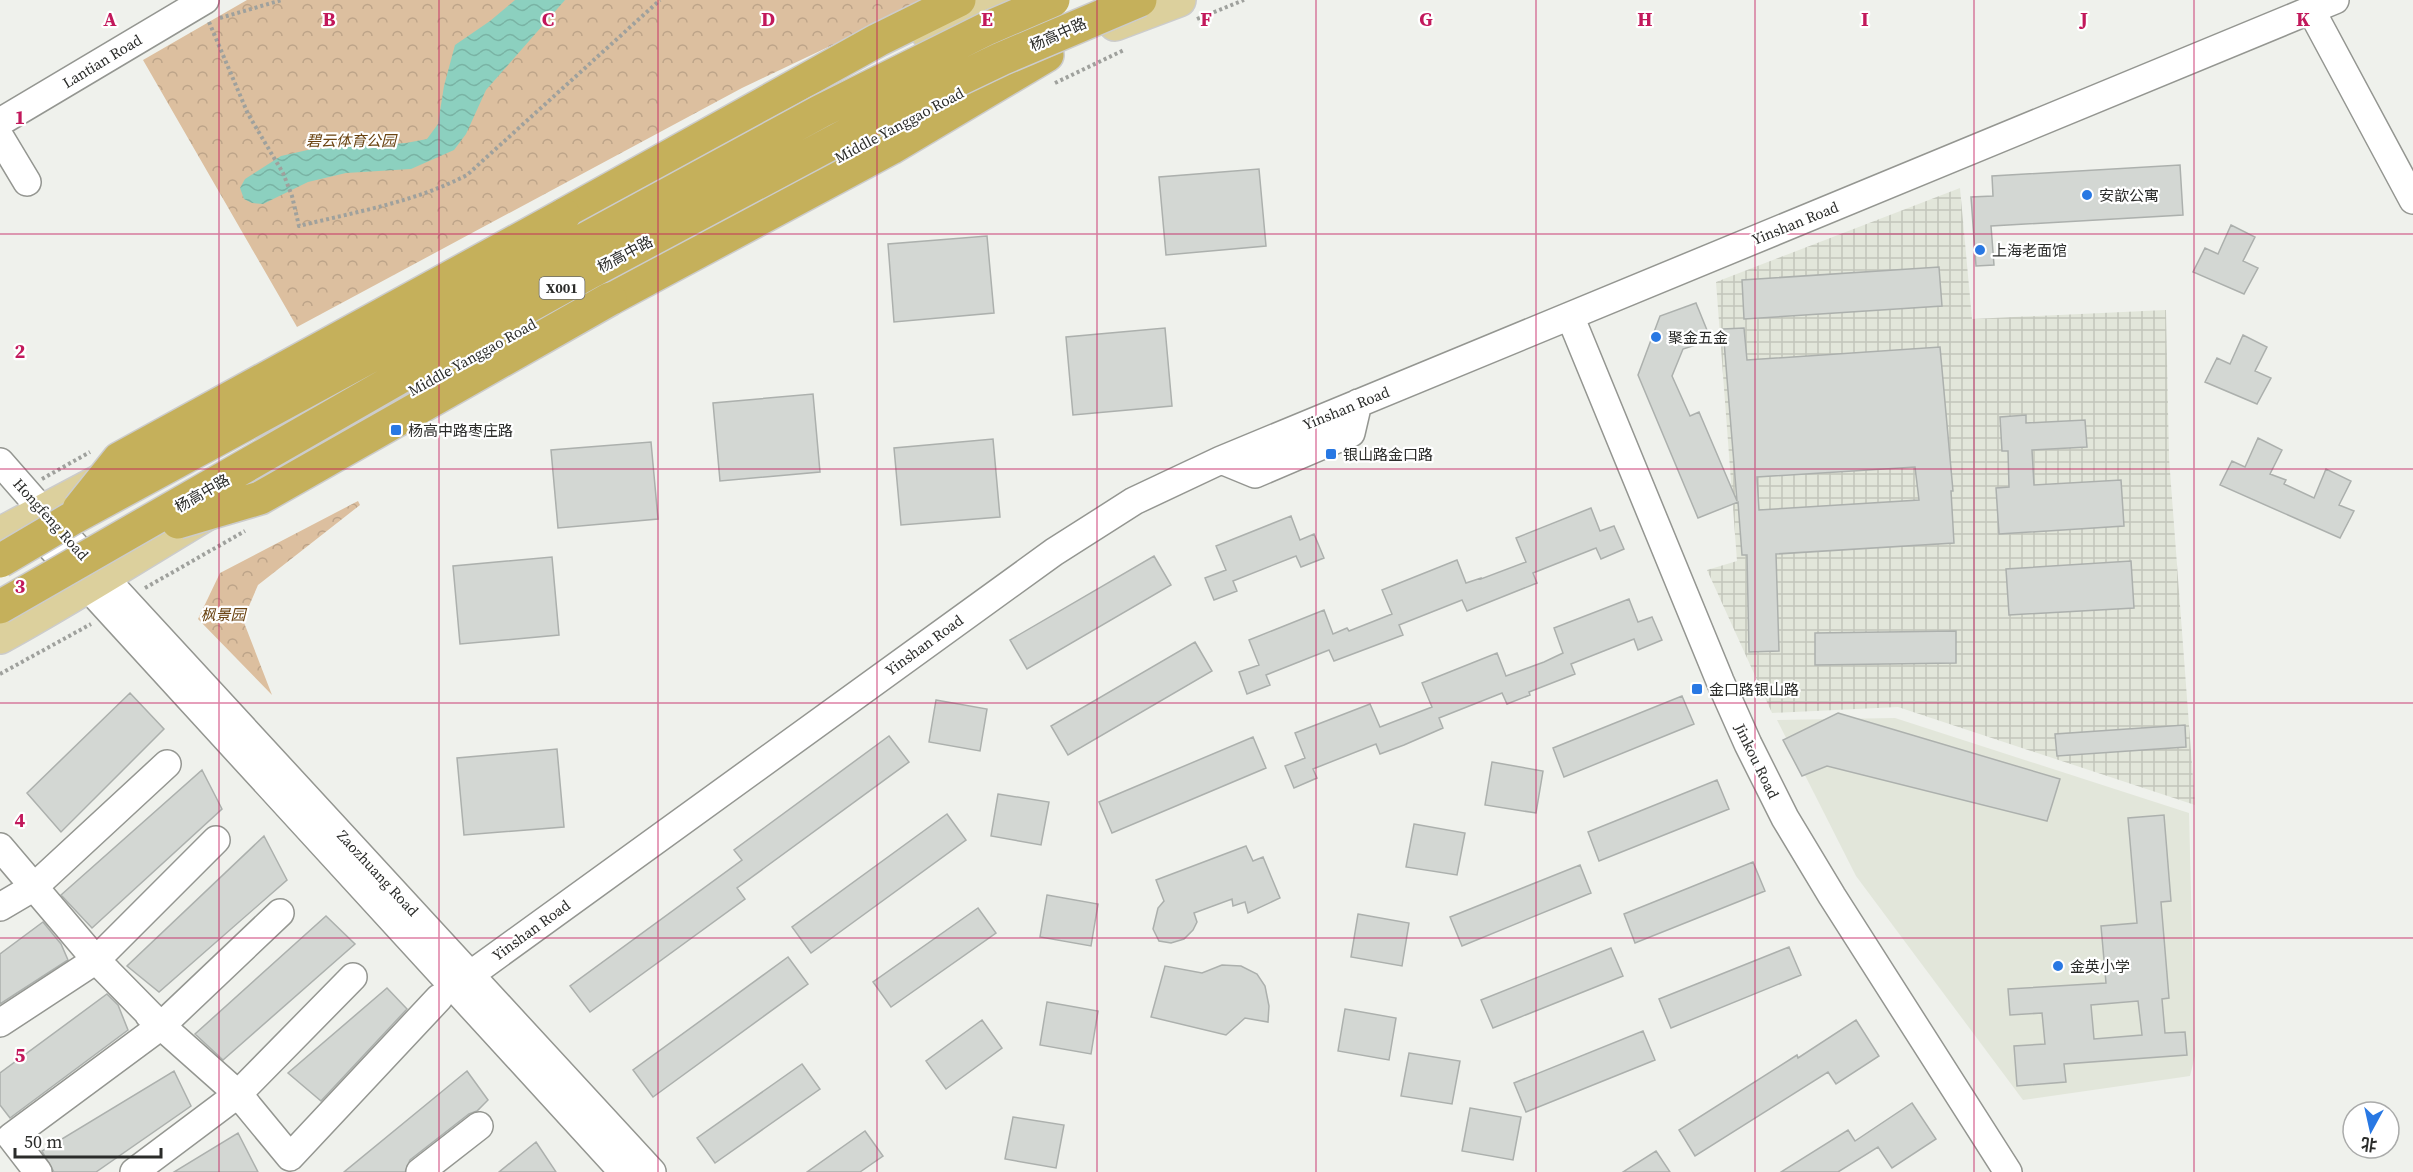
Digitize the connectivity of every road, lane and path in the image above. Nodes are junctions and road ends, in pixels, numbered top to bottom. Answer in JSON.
{"nodes":[{"id":1,"x":282,"y":0,"type":"edge"},
{"id":2,"x":660,"y":0,"type":"edge"},
{"id":3,"x":959,"y":0,"type":"edge"},
{"id":4,"x":996,"y":0,"type":"edge"},
{"id":5,"x":1053,"y":0,"type":"edge"},
{"id":6,"x":1140,"y":0,"type":"edge"},
{"id":7,"x":1149,"y":0,"type":"edge"},
{"id":8,"x":1179,"y":0,"type":"edge"},
{"id":9,"x":2323,"y":5,"type":"edge"},
{"id":10,"x":205,"y":8,"type":"edge"},
{"id":11,"x":1115,"y":24,"type":"junction"},
{"id":12,"x":1047,"y":55,"type":"junction"},
{"id":13,"x":0,"y":122,"type":"edge"},
{"id":14,"x":0,"y":137,"type":"edge"},
{"id":15,"x":27,"y":182,"type":"dead end"},
{"id":16,"x":2413,"y":200,"type":"edge"},
{"id":17,"x":1570,"y":316,"type":"junction"},
{"id":18,"x":0,"y":462,"type":"edge"},
{"id":19,"x":0,"y":489,"type":"edge"},
{"id":20,"x":35,"y":521,"type":"edge"},
{"id":21,"x":124,"y":538,"type":"junction"},
{"id":22,"x":0,"y":561,"type":"edge"},
{"id":23,"x":95,"y":581,"type":"junction"},
{"id":24,"x":0,"y":608,"type":"edge"},
{"id":25,"x":90,"y":624,"type":"dead end"},
{"id":26,"x":0,"y":637,"type":"edge"},
{"id":27,"x":0,"y":674,"type":"edge"},
{"id":28,"x":167,"y":764,"type":"dead end"},
{"id":29,"x":216,"y":840,"type":"dead end"},
{"id":30,"x":0,"y":847,"type":"edge"},
{"id":31,"x":34,"y":887,"type":"junction"},
{"id":32,"x":0,"y":907,"type":"edge"},
{"id":33,"x":280,"y":913,"type":"dead end"},
{"id":34,"x":96,"y":960,"type":"junction"},
{"id":35,"x":354,"y":977,"type":"dead end"},
{"id":36,"x":454,"y":986,"type":"junction"},
{"id":37,"x":0,"y":1023,"type":"edge"},
{"id":38,"x":161,"y":1026,"type":"junction"},
{"id":39,"x":238,"y":1094,"type":"junction"},
{"id":40,"x":479,"y":1126,"type":"dead end"},
{"id":41,"x":4,"y":1135,"type":"edge"},
{"id":42,"x":288,"y":1167,"type":"edge"},
{"id":43,"x":38,"y":1172,"type":"edge"},
{"id":44,"x":135,"y":1172,"type":"edge"},
{"id":45,"x":420,"y":1172,"type":"edge"},
{"id":46,"x":623,"y":1172,"type":"edge"},
{"id":47,"x":652,"y":1172,"type":"edge"},
{"id":48,"x":2008,"y":1172,"type":"edge"}],
"edges":[{"from":1,"to":10,"type":"path"},
{"from":2,"to":10,"type":"path"},
{"from":3,"to":20,"type":"highway","bridge":true},
{"from":4,"to":20,"type":"main road","number":"X001"},
{"from":5,"to":20,"type":"highway","number":"X001","bridge":true},
{"from":6,"to":21,"type":"highway","name":"杨高中路","number":"X001","bridge":true},
{"from":7,"to":11,"type":"main road","name":"Middle Yanggao Road","number":"X001"},
{"from":8,"to":11,"type":"main road","number":"X001"},
{"from":9,"to":16,"type":"street"},
{"from":9,"to":17,"type":"street","name":"Yinshan Road"},
{"from":10,"to":13,"type":"street","name":"Lantian Road"},
{"from":11,"to":12,"type":"main road","name":"Middle Yanggao Road","number":"X001"},
{"from":12,"to":21,"type":"highway","bridge":true},
{"from":12,"to":23,"type":"main road","name":"Middle Yanggao Road","number":"X001"},
{"from":14,"to":15,"type":"street"},
{"from":17,"to":36,"type":"street","name":"Yinshan Road"},
{"from":17,"to":48,"type":"street","name":"Jinkou Road"},
{"from":18,"to":20,"type":"street","name":"Hongfeng Road"},
{"from":19,"to":20,"type":"street","name":"Hongfeng Road"},
{"from":20,"to":22,"type":"highway","number":"X001","bridge":true},
{"from":20,"to":23,"type":"street","name":"Hongfeng Road"},
{"from":21,"to":24,"type":"highway","name":"杨高中路","number":"X001","bridge":true},
{"from":23,"to":26,"type":"main road","name":"Middle Yanggao Road","number":"X001"},
{"from":23,"to":36,"type":"street","name":"Zaozhuang Road"},
{"from":25,"to":27,"type":"path"},
{"from":28,"to":31,"type":"street"},
{"from":29,"to":34,"type":"street"},
{"from":30,"to":31,"type":"street"},
{"from":31,"to":32,"type":"street"},
{"from":31,"to":34,"type":"street"},
{"from":33,"to":38,"type":"street"},
{"from":34,"to":37,"type":"street"},
{"from":34,"to":38,"type":"street"},
{"from":35,"to":39,"type":"street"},
{"from":36,"to":42,"type":"street","name":"Yinshan Road"},
{"from":36,"to":46,"type":"street","name":"Zaozhuang Road"},
{"from":36,"to":47,"type":"street","name":"Zaozhuang Road"},
{"from":38,"to":39,"type":"street"},
{"from":38,"to":41,"type":"street"},
{"from":39,"to":42,"type":"street"},
{"from":39,"to":44,"type":"street"},
{"from":40,"to":45,"type":"street"},
{"from":41,"to":43,"type":"street"}]}
